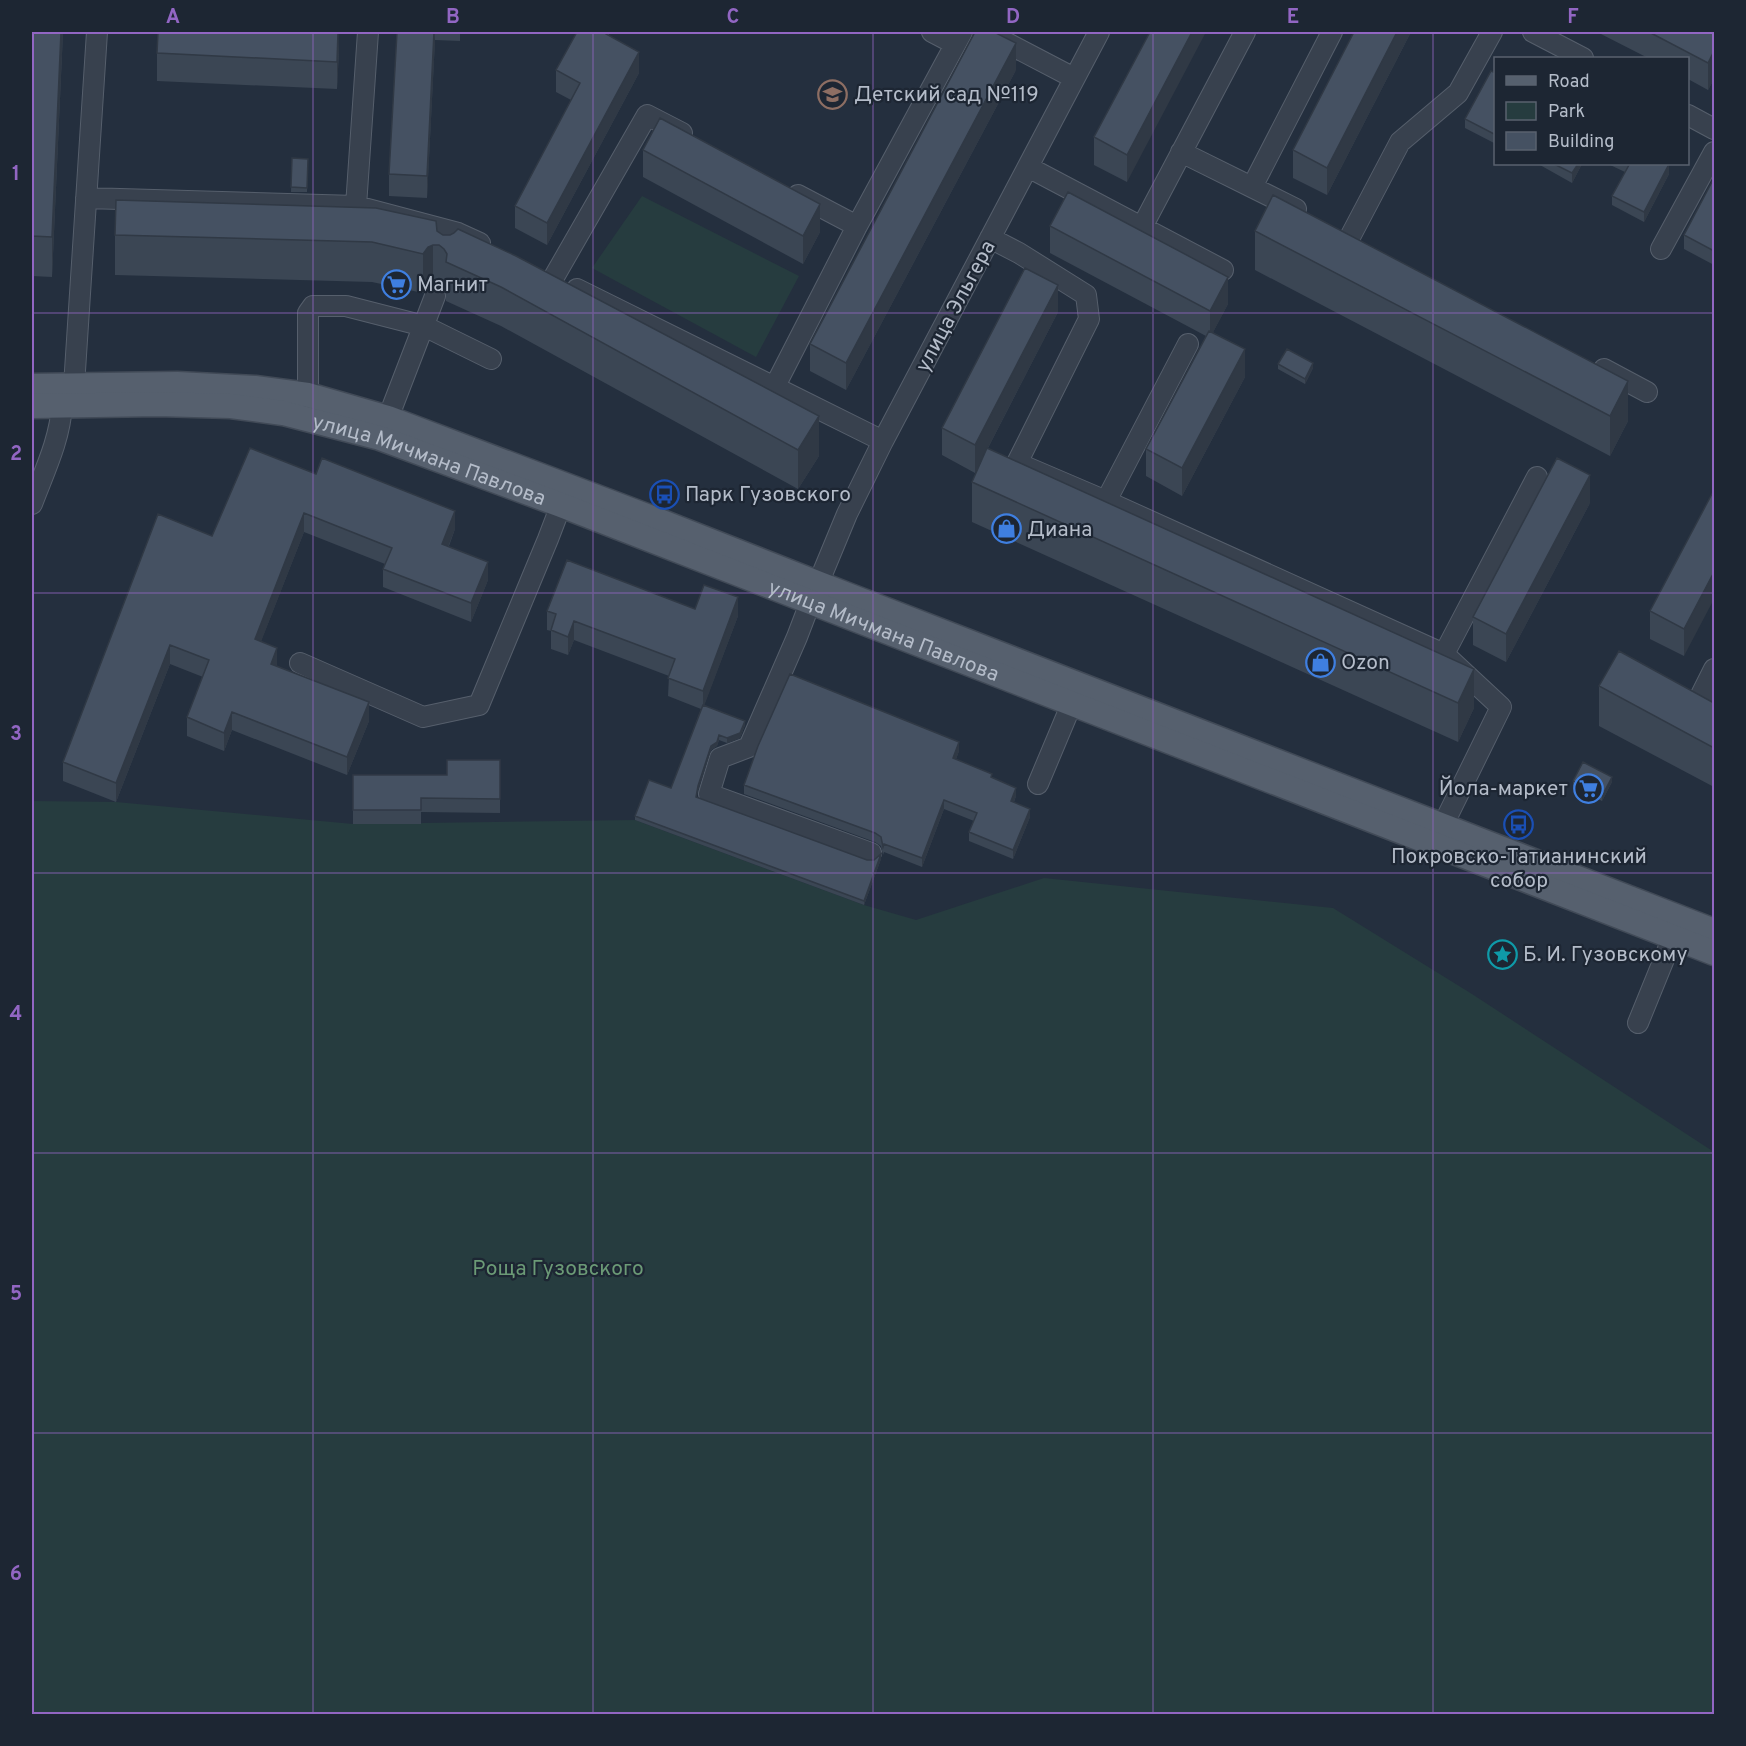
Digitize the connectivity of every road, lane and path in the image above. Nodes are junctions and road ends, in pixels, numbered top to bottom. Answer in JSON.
{"nodes":[{"id":1,"x":97,"y":32,"type":"edge"},
{"id":2,"x":369,"y":32,"type":"edge"},
{"id":3,"x":932,"y":32,"type":"edge"},
{"id":4,"x":986,"y":32,"type":"edge"},
{"id":5,"x":1099,"y":32,"type":"edge"},
{"id":6,"x":1245,"y":32,"type":"edge"},
{"id":7,"x":1332,"y":32,"type":"edge"},
{"id":8,"x":1492,"y":32,"type":"edge"},
{"id":9,"x":1533,"y":32,"type":"edge"},
{"id":10,"x":958,"y":38,"type":"edge"},
{"id":11,"x":1581,"y":57,"type":"edge"},
{"id":12,"x":1074,"y":78,"type":"junction"},
{"id":13,"x":1689,"y":116,"type":"edge"},
{"id":14,"x":1714,"y":129,"type":"edge"},
{"id":15,"x":699,"y":143,"type":"edge"},
{"id":16,"x":1181,"y":152,"type":"junction"},
{"id":17,"x":1714,"y":152,"type":"edge"},
{"id":18,"x":1028,"y":167,"type":"junction"},
{"id":19,"x":783,"y":187,"type":"edge"},
{"id":20,"x":1252,"y":187,"type":"junction"},
{"id":21,"x":86,"y":198,"type":"junction"},
{"id":22,"x":356,"y":206,"type":"junction"},
{"id":23,"x":1311,"y":217,"type":"edge"},
{"id":24,"x":856,"y":226,"type":"junction"},
{"id":25,"x":1142,"y":227,"type":"junction"},
{"id":26,"x":1330,"y":227,"type":"edge"},
{"id":27,"x":458,"y":233,"type":"junction"},
{"id":28,"x":1350,"y":237,"type":"junction"},
{"id":29,"x":990,"y":238,"type":"junction"},
{"id":30,"x":1371,"y":248,"type":"edge"},
{"id":31,"x":1661,"y":249,"type":"dead end"},
{"id":32,"x":495,"y":250,"type":"edge"},
{"id":33,"x":451,"y":253,"type":"edge"},
{"id":34,"x":534,"y":268,"type":"edge"},
{"id":35,"x":1223,"y":270,"type":"dead end"},
{"id":36,"x":554,"y":278,"type":"junction"},
{"id":37,"x":435,"y":296,"type":"dead end"},
{"id":38,"x":424,"y":326,"type":"junction"},
{"id":39,"x":1188,"y":344,"type":"dead end"},
{"id":40,"x":491,"y":359,"type":"dead end"},
{"id":41,"x":1583,"y":359,"type":"edge"},
{"id":42,"x":32,"y":386,"type":"edge"},
{"id":43,"x":775,"y":386,"type":"junction"},
{"id":44,"x":1647,"y":392,"type":"dead end"},
{"id":45,"x":308,"y":395,"type":"junction"},
{"id":46,"x":69,"y":399,"type":"junction"},
{"id":47,"x":32,"y":406,"type":"edge"},
{"id":48,"x":384,"y":428,"type":"junction"},
{"id":49,"x":883,"y":441,"type":"junction"},
{"id":50,"x":1537,"y":477,"type":"dead end"},
{"id":51,"x":564,"y":495,"type":"junction"},
{"id":52,"x":1106,"y":501,"type":"junction"},
{"id":53,"x":32,"y":504,"type":"edge"},
{"id":54,"x":814,"y":593,"type":"junction"},
{"id":55,"x":1444,"y":654,"type":"junction"},
{"id":56,"x":300,"y":663,"type":"dead end"},
{"id":57,"x":1714,"y":669,"type":"edge"},
{"id":58,"x":1076,"y":694,"type":"junction"},
{"id":59,"x":1714,"y":708,"type":"edge"},
{"id":60,"x":1038,"y":784,"type":"dead end"},
{"id":61,"x":1440,"y":835,"type":"junction"},
{"id":62,"x":871,"y":853,"type":"dead end"},
{"id":63,"x":1677,"y":927,"type":"junction"},
{"id":64,"x":1714,"y":931,"type":"edge"},
{"id":65,"x":1714,"y":953,"type":"edge"},
{"id":66,"x":1638,"y":1023,"type":"dead end"}],
"edges":[{"from":1,"to":21,"type":"street"},
{"from":2,"to":22,"type":"street"},
{"from":3,"to":10,"type":"street"},
{"from":4,"to":12,"type":"street"},
{"from":5,"to":12,"type":"street","name":"улица Эльгера"},
{"from":6,"to":16,"type":"street"},
{"from":7,"to":20,"type":"street"},
{"from":8,"to":28,"type":"street"},
{"from":9,"to":11,"type":"street"},
{"from":10,"to":24,"type":"street"},
{"from":12,"to":18,"type":"street","name":"улица Эльгера"},
{"from":13,"to":14,"type":"street"},
{"from":15,"to":36,"type":"street"},
{"from":16,"to":20,"type":"street"},
{"from":16,"to":25,"type":"street"},
{"from":17,"to":31,"type":"street"},
{"from":18,"to":25,"type":"street"},
{"from":18,"to":29,"type":"street","name":"улица Эльгера"},
{"from":19,"to":24,"type":"street"},
{"from":20,"to":23,"type":"street"},
{"from":21,"to":22,"type":"street"},
{"from":21,"to":46,"type":"street"},
{"from":22,"to":27,"type":"street"},
{"from":24,"to":43,"type":"street"},
{"from":25,"to":35,"type":"street"},
{"from":26,"to":28,"type":"street"},
{"from":27,"to":32,"type":"street"},
{"from":27,"to":33,"type":"street"},
{"from":28,"to":30,"type":"street"},
{"from":29,"to":49,"type":"street","name":"улица Эльгера"},
{"from":29,"to":52,"type":"street"},
{"from":34,"to":36,"type":"street"},
{"from":36,"to":43,"type":"street"},
{"from":37,"to":38,"type":"street"},
{"from":38,"to":40,"type":"street"},
{"from":38,"to":45,"type":"street"},
{"from":38,"to":48,"type":"street"},
{"from":39,"to":52,"type":"street"},
{"from":41,"to":44,"type":"street"},
{"from":42,"to":46,"type":"main road","name":"улица Мичмана Павлова"},
{"from":43,"to":49,"type":"street"},
{"from":45,"to":46,"type":"main road","name":"улица Мичмана Павлова"},
{"from":45,"to":48,"type":"main road","name":"улица Мичмана Павлова"},
{"from":46,"to":47,"type":"main road","name":"улица Мичмана Павлова"},
{"from":46,"to":48,"type":"main road","name":"улица Мичмана Павлова"},
{"from":46,"to":53,"type":"street"},
{"from":48,"to":51,"type":"main road","name":"улица Мичмана Павлова"},
{"from":49,"to":54,"type":"street","name":"улица Эльгера"},
{"from":50,"to":55,"type":"street"},
{"from":51,"to":54,"type":"main road","name":"улица Мичмана Павлова"},
{"from":51,"to":56,"type":"street"},
{"from":52,"to":55,"type":"street"},
{"from":54,"to":58,"type":"main road","name":"улица Мичмана Павлова"},
{"from":54,"to":62,"type":"street","name":"улица Эльгера"},
{"from":55,"to":61,"type":"street"},
{"from":57,"to":59,"type":"street"},
{"from":58,"to":60,"type":"street"},
{"from":58,"to":61,"type":"main road","name":"улица Мичмана Павлова"},
{"from":61,"to":63,"type":"main road","name":"улица Мичмана Павлова"},
{"from":63,"to":64,"type":"main road","name":"улица Мичмана Павлова"},
{"from":63,"to":65,"type":"main road","name":"улица Мичмана Павлова"},
{"from":63,"to":66,"type":"street"}]}
